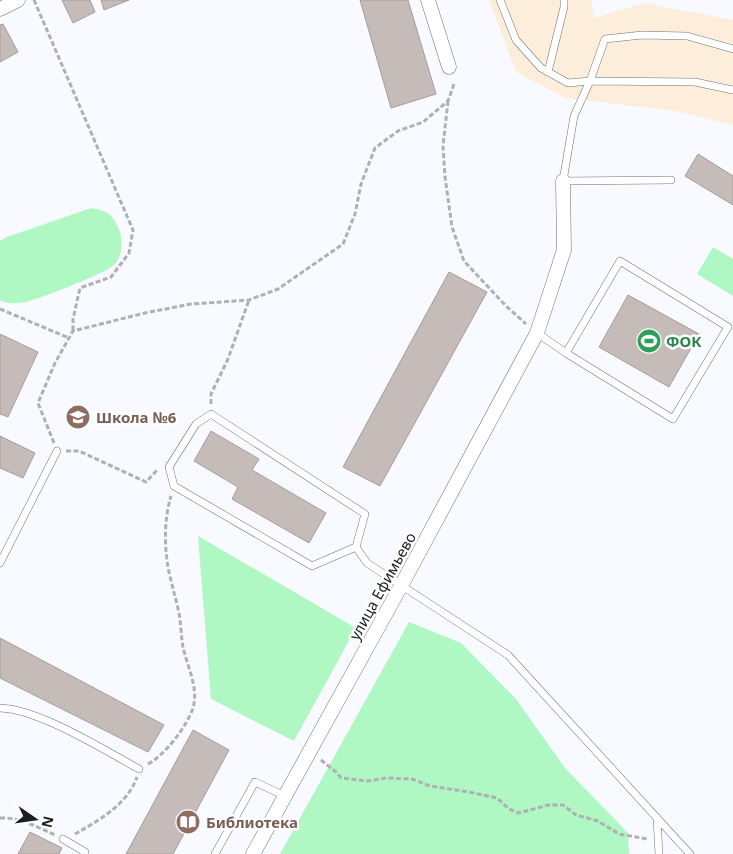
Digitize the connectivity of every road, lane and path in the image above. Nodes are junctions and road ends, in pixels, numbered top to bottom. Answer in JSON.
{"nodes":[{"id":1,"x":18,"y":0,"type":"edge"},
{"id":2,"x":34,"y":0,"type":"edge"},
{"id":3,"x":428,"y":0,"type":"edge"},
{"id":4,"x":500,"y":0,"type":"edge"},
{"id":5,"x":564,"y":0,"type":"edge"},
{"id":6,"x":0,"y":9,"type":"edge"},
{"id":7,"x":733,"y":49,"type":"edge"},
{"id":8,"x":449,"y":67,"type":"dead end"},
{"id":9,"x":548,"y":72,"type":"junction"},
{"id":10,"x":590,"y":81,"type":"junction"},
{"id":11,"x":454,"y":84,"type":"dead end"},
{"id":12,"x":733,"y":90,"type":"edge"},
{"id":13,"x":448,"y":101,"type":"junction"},
{"id":14,"x":671,"y":180,"type":"dead end"},
{"id":15,"x":562,"y":181,"type":"junction"},
{"id":16,"x":249,"y":300,"type":"junction"},
{"id":17,"x":0,"y":309,"type":"edge"},
{"id":18,"x":73,"y":331,"type":"junction"},
{"id":19,"x":537,"y":333,"type":"junction"},
{"id":20,"x":69,"y":338,"type":"junction"},
{"id":21,"x":566,"y":353,"type":"junction"},
{"id":22,"x":211,"y":414,"type":"junction"},
{"id":23,"x":57,"y":451,"type":"junction"},
{"id":24,"x":164,"y":463,"type":"dead end"},
{"id":25,"x":174,"y":486,"type":"junction"},
{"id":26,"x":356,"y":547,"type":"junction"},
{"id":27,"x":0,"y":563,"type":"edge"},
{"id":28,"x":402,"y":584,"type":"junction"},
{"id":29,"x":0,"y":708,"type":"edge"},
{"id":30,"x":310,"y":752,"type":"junction"},
{"id":31,"x":139,"y":770,"type":"junction"},
{"id":32,"x":286,"y":796,"type":"junction"},
{"id":33,"x":0,"y":818,"type":"edge"},
{"id":34,"x":657,"y":818,"type":"junction"},
{"id":35,"x":658,"y":838,"type":"junction"},
{"id":36,"x":63,"y":839,"type":"junction"},
{"id":37,"x":84,"y":854,"type":"edge"},
{"id":38,"x":216,"y":854,"type":"edge"},
{"id":39,"x":253,"y":854,"type":"edge"},
{"id":40,"x":659,"y":854,"type":"edge"},
{"id":41,"x":690,"y":854,"type":"edge"}],
"edges":[{"from":1,"to":6,"type":"street"},
{"from":2,"to":18,"type":"path"},
{"from":3,"to":8,"type":"street"},
{"from":4,"to":9,"type":"lane"},
{"from":5,"to":9,"type":"lane"},
{"from":7,"to":10,"type":"lane"},
{"from":9,"to":10,"type":"lane"},
{"from":10,"to":12,"type":"lane"},
{"from":10,"to":15,"type":"lane"},
{"from":11,"to":13,"type":"path"},
{"from":13,"to":16,"type":"path"},
{"from":13,"to":19,"type":"path"},
{"from":14,"to":15,"type":"lane"},
{"from":15,"to":19,"type":"street","name":"улица Ефимьево"},
{"from":16,"to":18,"type":"path"},
{"from":16,"to":22,"type":"path"},
{"from":17,"to":20,"type":"path"},
{"from":18,"to":20,"type":"path"},
{"from":19,"to":21,"type":"lane"},
{"from":19,"to":28,"type":"street","name":"улица Ефимьево"},
{"from":20,"to":23,"type":"path"},
{"from":21,"to":21,"type":"lane"},
{"from":22,"to":25,"type":"lane"},
{"from":22,"to":26,"type":"lane"},
{"from":23,"to":24,"type":"path"},
{"from":23,"to":27,"type":"lane"},
{"from":25,"to":26,"type":"lane"},
{"from":25,"to":31,"type":"path"},
{"from":26,"to":28,"type":"lane"},
{"from":28,"to":30,"type":"street","name":"улица Ефимьево"},
{"from":28,"to":34,"type":"lane"},
{"from":29,"to":31,"type":"lane"},
{"from":30,"to":32,"type":"street","name":"улица Ефимьево"},
{"from":30,"to":35,"type":"path"},
{"from":31,"to":36,"type":"path"},
{"from":32,"to":38,"type":"lane"},
{"from":32,"to":39,"type":"street","name":"улица Ефимьево"},
{"from":33,"to":36,"type":"path"},
{"from":34,"to":35,"type":"lane"},
{"from":34,"to":41,"type":"lane"},
{"from":35,"to":40,"type":"lane"},
{"from":36,"to":37,"type":"lane"}]}
